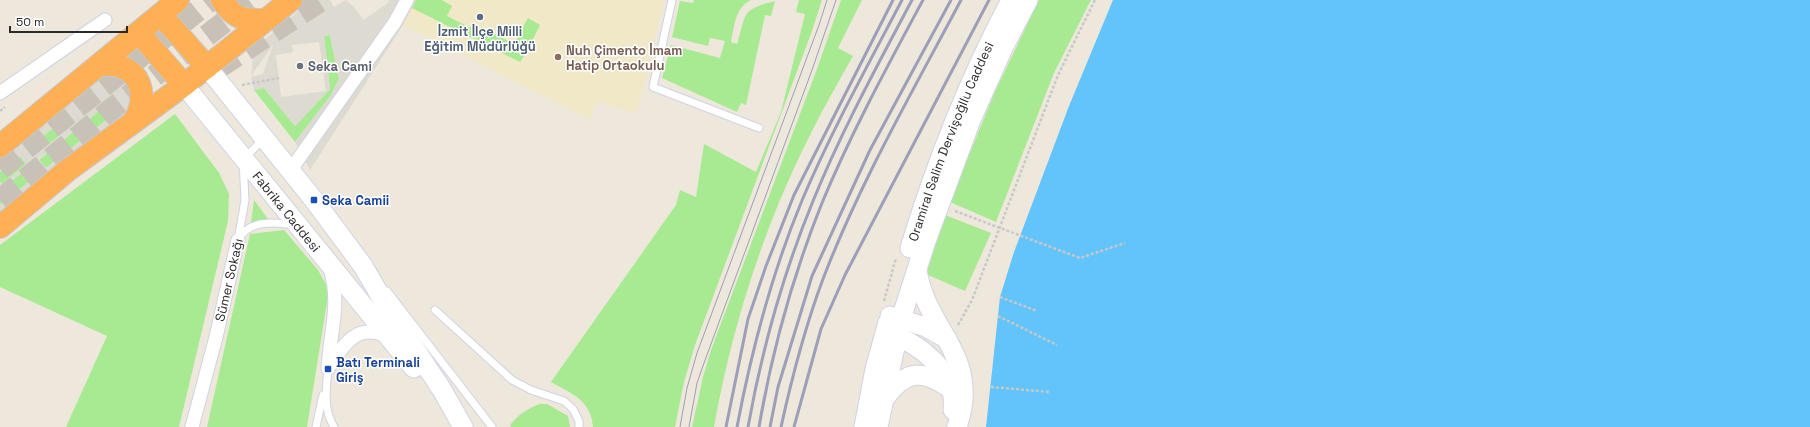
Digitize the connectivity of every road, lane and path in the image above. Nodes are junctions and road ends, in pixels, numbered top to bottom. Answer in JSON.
{"nodes":[{"id":1,"x":178,"y":0,"type":"edge"},
{"id":2,"x":222,"y":0,"type":"edge"},
{"id":3,"x":291,"y":0,"type":"edge"},
{"id":4,"x":407,"y":0,"type":"edge"},
{"id":5,"x":672,"y":0,"type":"edge"},
{"id":6,"x":1011,"y":0,"type":"edge"},
{"id":7,"x":1028,"y":0,"type":"edge"},
{"id":8,"x":1095,"y":0,"type":"edge"},
{"id":9,"x":161,"y":15,"type":"junction"},
{"id":10,"x":105,"y":20,"type":"dead end"},
{"id":11,"x":264,"y":20,"type":"junction"},
{"id":12,"x":139,"y":33,"type":"junction"},
{"id":13,"x":100,"y":65,"type":"junction"},
{"id":14,"x":207,"y":67,"type":"junction"},
{"id":15,"x":279,"y":78,"type":"dead end"},
{"id":16,"x":184,"y":85,"type":"junction"},
{"id":17,"x":238,"y":85,"type":"dead end"},
{"id":18,"x":0,"y":93,"type":"edge"},
{"id":19,"x":134,"y":121,"type":"junction"},
{"id":20,"x":759,"y":128,"type":"dead end"},
{"id":21,"x":264,"y":139,"type":"junction"},
{"id":22,"x":0,"y":146,"type":"edge"},
{"id":23,"x":243,"y":158,"type":"junction"},
{"id":24,"x":290,"y":171,"type":"junction"},
{"id":25,"x":948,"y":208,"type":"dead end"},
{"id":26,"x":297,"y":225,"type":"junction"},
{"id":27,"x":0,"y":227,"type":"edge"},
{"id":28,"x":999,"y":229,"type":"junction"},
{"id":29,"x":238,"y":240,"type":"junction"},
{"id":30,"x":1125,"y":243,"type":"dead end"},
{"id":31,"x":328,"y":264,"type":"junction"},
{"id":32,"x":362,"y":266,"type":"junction"},
{"id":33,"x":917,"y":270,"type":"junction"},
{"id":34,"x":1000,"y":297,"type":"dead end"},
{"id":35,"x":435,"y":310,"type":"dead end"},
{"id":36,"x":1037,"y":311,"type":"dead end"},
{"id":37,"x":998,"y":316,"type":"dead end"},
{"id":38,"x":893,"y":326,"type":"junction"},
{"id":39,"x":951,"y":334,"type":"junction"},
{"id":40,"x":391,"y":338,"type":"junction"},
{"id":41,"x":1057,"y":346,"type":"dead end"},
{"id":42,"x":328,"y":369,"type":"junction"},
{"id":43,"x":991,"y":387,"type":"dead end"},
{"id":44,"x":952,"y":390,"type":"junction"},
{"id":45,"x":1050,"y":392,"type":"dead end"},
{"id":46,"x":884,"y":399,"type":"junction"},
{"id":47,"x":192,"y":427,"type":"edge"},
{"id":48,"x":316,"y":427,"type":"edge"},
{"id":49,"x":334,"y":427,"type":"edge"},
{"id":50,"x":462,"y":427,"type":"edge"},
{"id":51,"x":492,"y":427,"type":"edge"},
{"id":52,"x":579,"y":427,"type":"edge"},
{"id":53,"x":864,"y":427,"type":"edge"},
{"id":54,"x":878,"y":427,"type":"edge"},
{"id":55,"x":950,"y":427,"type":"edge"},
{"id":56,"x":957,"y":427,"type":"edge"}],
"edges":[{"from":1,"to":9,"type":"highway"},
{"from":2,"to":11,"type":"highway"},
{"from":3,"to":11,"type":"highway"},
{"from":4,"to":24,"type":"street"},
{"from":5,"to":20,"type":"lane"},
{"from":6,"to":38,"type":"main road","name":"Oramiral Salim Dervişoğllu Caddesi"},
{"from":7,"to":33,"type":"main road","name":"Oramiral Salim Dervişoğllu Caddesi"},
{"from":8,"to":28,"type":"path"},
{"from":9,"to":12,"type":"highway"},
{"from":9,"to":14,"type":"highway"},
{"from":10,"to":18,"type":"street"},
{"from":11,"to":14,"type":"highway"},
{"from":12,"to":13,"type":"highway"},
{"from":12,"to":16,"type":"highway"},
{"from":13,"to":19,"type":"highway"},
{"from":13,"to":22,"type":"highway"},
{"from":14,"to":16,"type":"highway"},
{"from":14,"to":21,"type":"main road"},
{"from":15,"to":17,"type":"path"},
{"from":16,"to":19,"type":"highway"},
{"from":16,"to":23,"type":"main road","name":"Fabrika Caddesi"},
{"from":19,"to":27,"type":"highway"},
{"from":21,"to":23,"type":"lane"},
{"from":21,"to":24,"type":"main road"},
{"from":23,"to":26,"type":"main road","name":"Fabrika Caddesi"},
{"from":23,"to":29,"type":"lane","name":"Sümer Sokağı"},
{"from":24,"to":32,"type":"main road"},
{"from":25,"to":28,"type":"path"},
{"from":26,"to":29,"type":"lane"},
{"from":26,"to":31,"type":"main road","name":"Fabrika Caddesi"},
{"from":28,"to":30,"type":"path"},
{"from":28,"to":39,"type":"path"},
{"from":29,"to":47,"type":"street","name":"Sümer Sokağı"},
{"from":31,"to":40,"type":"main road","name":"Fabrika Caddesi"},
{"from":31,"to":42,"type":"street"},
{"from":32,"to":50,"type":"main road"},
{"from":32,"to":51,"type":"lane"},
{"from":33,"to":38,"type":"main road","name":"Oramiral Salim Dervişoğllu Caddesi"},
{"from":33,"to":39,"type":"main road"},
{"from":34,"to":36,"type":"path"},
{"from":35,"to":52,"type":"lane"},
{"from":37,"to":41,"type":"path"},
{"from":38,"to":39,"type":"main road"},
{"from":38,"to":44,"type":"main road"},
{"from":38,"to":46,"type":"main road"},
{"from":38,"to":53,"type":"main road","name":"Oramiral Salim Dervişoğllu Caddesi"},
{"from":39,"to":56,"type":"main road"},
{"from":40,"to":42,"type":"street"},
{"from":40,"to":50,"type":"main road","name":"Fabrika Caddesi"},
{"from":42,"to":48,"type":"lane"},
{"from":42,"to":49,"type":"lane"},
{"from":43,"to":45,"type":"path"},
{"from":44,"to":46,"type":"main road"},
{"from":44,"to":55,"type":"main road"},
{"from":46,"to":54,"type":"main road"}]}
